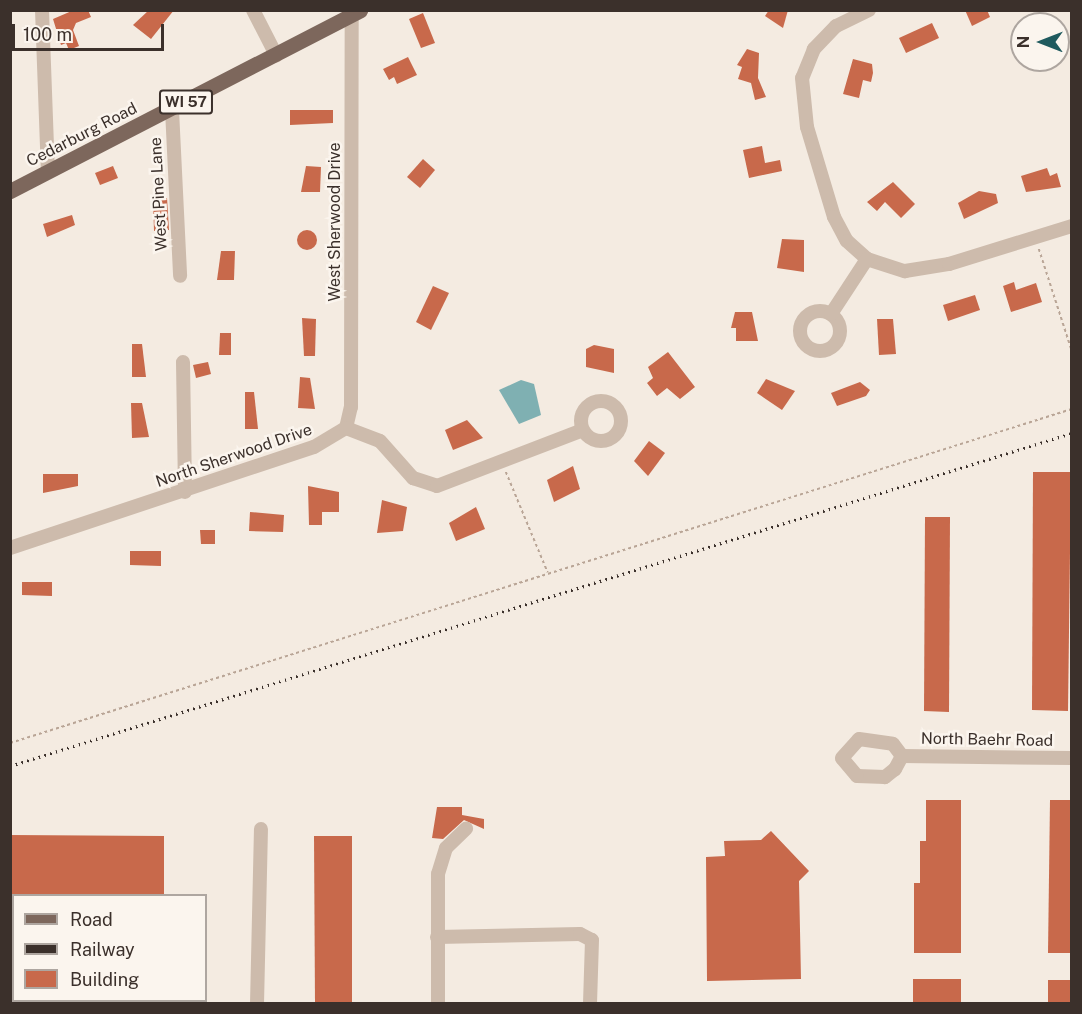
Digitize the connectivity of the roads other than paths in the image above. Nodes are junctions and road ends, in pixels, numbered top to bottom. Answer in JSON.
{"nodes":[{"id":1,"x":42,"y":10,"type":"edge"},
{"id":2,"x":253,"y":10,"type":"edge"},
{"id":3,"x":869,"y":10,"type":"edge"},
{"id":4,"x":356,"y":13,"type":"edge"},
{"id":5,"x":276,"y":55,"type":"junction"},
{"id":6,"x":172,"y":110,"type":"junction"},
{"id":7,"x":48,"y":172,"type":"junction"},
{"id":8,"x":10,"y":191,"type":"edge"},
{"id":9,"x":1071,"y":226,"type":"edge"},
{"id":10,"x":867,"y":259,"type":"junction"},
{"id":11,"x":180,"y":276,"type":"dead end"},
{"id":12,"x":831,"y":314,"type":"dead end"},
{"id":13,"x":183,"y":362,"type":"dead end"},
{"id":14,"x":346,"y":428,"type":"junction"},
{"id":15,"x":583,"y":430,"type":"dead end"},
{"id":16,"x":185,"y":492,"type":"junction"},
{"id":17,"x":10,"y":548,"type":"edge"},
{"id":18,"x":902,"y":756,"type":"dead end"},
{"id":19,"x":1071,"y":758,"type":"edge"},
{"id":20,"x":261,"y":829,"type":"dead end"},
{"id":21,"x":466,"y":829,"type":"dead end"},
{"id":22,"x":437,"y":937,"type":"junction"},
{"id":23,"x":258,"y":1004,"type":"edge"},
{"id":24,"x":438,"y":1004,"type":"edge"},
{"id":25,"x":590,"y":1004,"type":"edge"}],
"edges":[{"from":1,"to":7,"type":"street"},
{"from":2,"to":5,"type":"street"},
{"from":3,"to":10,"type":"street"},
{"from":4,"to":5,"type":"main road","name":"Cedarburg Road","number":"WI 57"},
{"from":4,"to":14,"type":"street","name":"West Sherwood Drive"},
{"from":5,"to":6,"type":"main road","name":"Cedarburg Road","number":"WI 57"},
{"from":6,"to":7,"type":"main road","name":"Cedarburg Road","number":"WI 57"},
{"from":6,"to":11,"type":"street","name":"West Pine Lane"},
{"from":7,"to":8,"type":"main road","name":"Cedarburg Road","number":"WI 57"},
{"from":9,"to":10,"type":"street"},
{"from":10,"to":12,"type":"street"},
{"from":13,"to":16,"type":"street"},
{"from":14,"to":15,"type":"street"},
{"from":14,"to":16,"type":"street","name":"North Sherwood Drive"},
{"from":16,"to":17,"type":"street","name":"North Sherwood Drive"},
{"from":18,"to":19,"type":"street","name":"North Baehr Road"},
{"from":20,"to":23,"type":"street"},
{"from":21,"to":22,"type":"street"},
{"from":22,"to":24,"type":"street"},
{"from":22,"to":25,"type":"street"}]}
